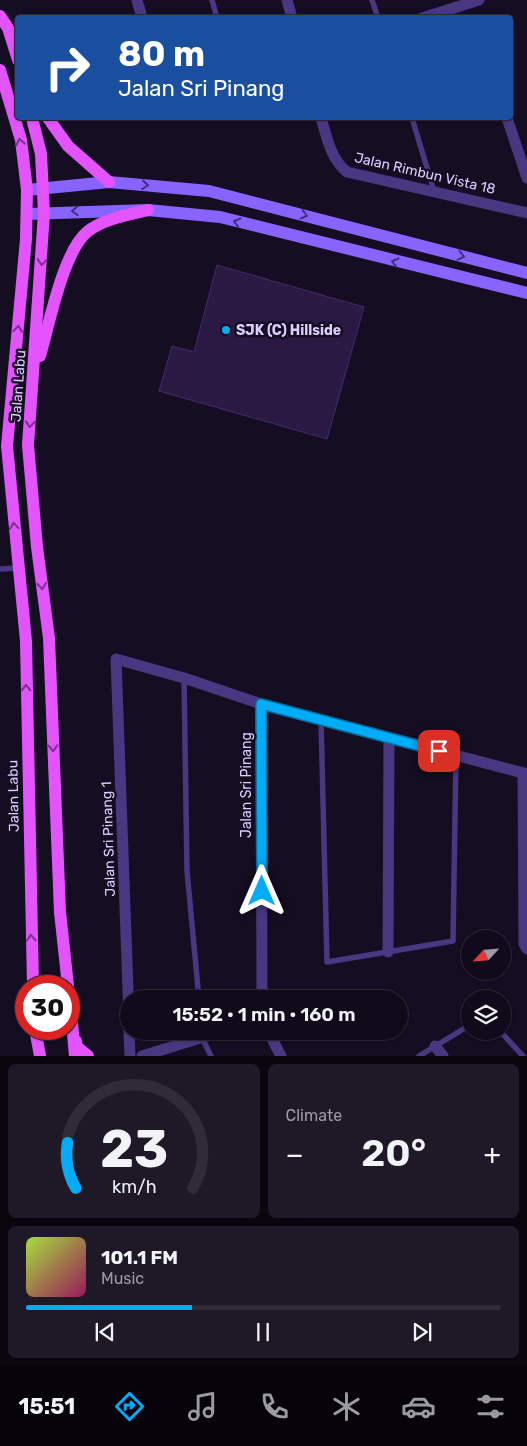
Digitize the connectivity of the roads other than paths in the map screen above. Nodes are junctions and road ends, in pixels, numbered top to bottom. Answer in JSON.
{"nodes":[{"id":1,"x":137,"y":0,"type":"edge"},
{"id":2,"x":212,"y":0,"type":"edge"},
{"id":3,"x":287,"y":0,"type":"edge"},
{"id":4,"x":372,"y":0,"type":"edge"},
{"id":5,"x":479,"y":0,"type":"edge"},
{"id":6,"x":456,"y":3,"type":"edge"},
{"id":7,"x":141,"y":15,"type":"edge"},
{"id":8,"x":216,"y":15,"type":"edge"},
{"id":9,"x":291,"y":15,"type":"edge"},
{"id":10,"x":377,"y":15,"type":"edge"},
{"id":11,"x":429,"y":15,"type":"edge"},
{"id":12,"x":0,"y":16,"type":"edge"},
{"id":13,"x":15,"y":50,"type":"edge"},
{"id":14,"x":0,"y":70,"type":"edge"},
{"id":15,"x":32,"y":120,"type":"edge"},
{"id":16,"x":49,"y":120,"type":"edge"},
{"id":17,"x":322,"y":120,"type":"edge"},
{"id":18,"x":413,"y":120,"type":"edge"},
{"id":19,"x":508,"y":120,"type":"edge"},
{"id":20,"x":527,"y":178,"type":"edge"},
{"id":21,"x":109,"y":182,"type":"junction"},
{"id":22,"x":44,"y":187,"type":"junction"},
{"id":23,"x":26,"y":190,"type":"junction"},
{"id":24,"x":434,"y":191,"type":"junction"},
{"id":25,"x":148,"y":210,"type":"junction"},
{"id":26,"x":527,"y":212,"type":"edge"},
{"id":27,"x":44,"y":213,"type":"junction"},
{"id":28,"x":27,"y":214,"type":"junction"},
{"id":29,"x":380,"y":235,"type":"junction"},
{"id":30,"x":376,"y":257,"type":"junction"},
{"id":31,"x":527,"y":272,"type":"edge"},
{"id":32,"x":527,"y":294,"type":"edge"},
{"id":33,"x":33,"y":380,"type":"junction"},
{"id":34,"x":18,"y":568,"type":"junction"},
{"id":35,"x":0,"y":570,"type":"edge"},
{"id":36,"x":184,"y":678,"type":"junction"},
{"id":37,"x":261,"y":704,"type":"junction"},
{"id":38,"x":321,"y":720,"type":"junction"},
{"id":39,"x":389,"y":738,"type":"junction"},
{"id":40,"x":456,"y":755,"type":"junction"},
{"id":41,"x":525,"y":773,"type":"edge"},
{"id":42,"x":527,"y":949,"type":"edge"},
{"id":43,"x":388,"y":952,"type":"junction"},
{"id":44,"x":33,"y":975,"type":"edge"},
{"id":45,"x":67,"y":975,"type":"edge"},
{"id":46,"x":128,"y":990,"type":"edge"},
{"id":47,"x":198,"y":990,"type":"edge"},
{"id":48,"x":262,"y":990,"type":"edge"},
{"id":49,"x":461,"y":1030,"type":"edge"},
{"id":50,"x":37,"y":1040,"type":"edge"},
{"id":51,"x":74,"y":1040,"type":"edge"},
{"id":52,"x":76,"y":1040,"type":"edge"},
{"id":53,"x":129,"y":1040,"type":"edge"},
{"id":54,"x":186,"y":1040,"type":"edge"},
{"id":55,"x":204,"y":1040,"type":"edge"},
{"id":56,"x":273,"y":1040,"type":"edge"},
{"id":57,"x":508,"y":1040,"type":"edge"},
{"id":58,"x":434,"y":1046,"type":"junction"},
{"id":59,"x":40,"y":1056,"type":"edge"},
{"id":60,"x":75,"y":1056,"type":"edge"},
{"id":61,"x":88,"y":1056,"type":"edge"},
{"id":62,"x":130,"y":1056,"type":"edge"},
{"id":63,"x":142,"y":1056,"type":"edge"},
{"id":64,"x":211,"y":1056,"type":"edge"},
{"id":65,"x":281,"y":1056,"type":"edge"},
{"id":66,"x":419,"y":1056,"type":"edge"},
{"id":67,"x":443,"y":1056,"type":"edge"},
{"id":68,"x":523,"y":1056,"type":"edge"}],
"edges":[{"from":1,"to":7,"type":"street"},
{"from":2,"to":8,"type":"lane"},
{"from":3,"to":9,"type":"street"},
{"from":4,"to":10,"type":"lane"},
{"from":5,"to":6,"type":"street"},
{"from":6,"to":11,"type":"street"},
{"from":12,"to":13,"type":"main road"},
{"from":23,"to":14,"type":"main road","name":"Jalan Labu","one_way":true},
{"from":15,"to":22,"type":"main road","name":"Jalan Labu"},
{"from":16,"to":21,"type":"main road"},
{"from":17,"to":24,"type":"street","name":"Jalan Rimbun Vista 18"},
{"from":18,"to":24,"type":"lane"},
{"from":19,"to":20,"type":"street"},
{"from":21,"to":22,"type":"street"},
{"from":21,"to":29,"type":"street","one_way":true},
{"from":22,"to":23,"type":"street"},
{"from":22,"to":27,"type":"main road","name":"Jalan Labu"},
{"from":23,"to":28,"type":"main road","name":"Jalan Labu"},
{"from":24,"to":26,"type":"street","name":"Jalan Rimbun Vista 18"},
{"from":25,"to":27,"type":"street","one_way":true},
{"from":30,"to":25,"type":"street","one_way":true},
{"from":25,"to":33,"type":"main road"},
{"from":27,"to":28,"type":"street"},
{"from":27,"to":33,"type":"main road","name":"Jalan Labu","one_way":true},
{"from":34,"to":28,"type":"main road","name":"Jalan Labu","one_way":true},
{"from":29,"to":30,"type":"street"},
{"from":29,"to":31,"type":"street","one_way":true},
{"from":32,"to":30,"type":"street","one_way":true},
{"from":33,"to":45,"type":"main road","name":"Jalan Labu","one_way":true},
{"from":34,"to":35,"type":"lane"},
{"from":44,"to":34,"type":"main road","name":"Jalan Labu","one_way":true},
{"from":36,"to":37,"type":"street"},
{"from":36,"to":46,"type":"street","name":"Jalan Sri Pinang 1"},
{"from":36,"to":47,"type":"lane"},
{"from":37,"to":38,"type":"street"},
{"from":37,"to":48,"type":"street","name":"Jalan Sri Pinang"},
{"from":38,"to":39,"type":"street"},
{"from":38,"to":43,"type":"lane"},
{"from":39,"to":40,"type":"street"},
{"from":39,"to":43,"type":"street"},
{"from":40,"to":41,"type":"street"},
{"from":40,"to":43,"type":"lane"},
{"from":41,"to":42,"type":"street"},
{"from":49,"to":58,"type":"lane"},
{"from":50,"to":59,"type":"main road"},
{"from":51,"to":60,"type":"main road"},
{"from":52,"to":61,"type":"main road"},
{"from":53,"to":62,"type":"street"},
{"from":54,"to":63,"type":"street"},
{"from":55,"to":64,"type":"lane"},
{"from":56,"to":65,"type":"street"},
{"from":57,"to":68,"type":"lane"},
{"from":58,"to":66,"type":"lane"},
{"from":58,"to":67,"type":"street"}]}
